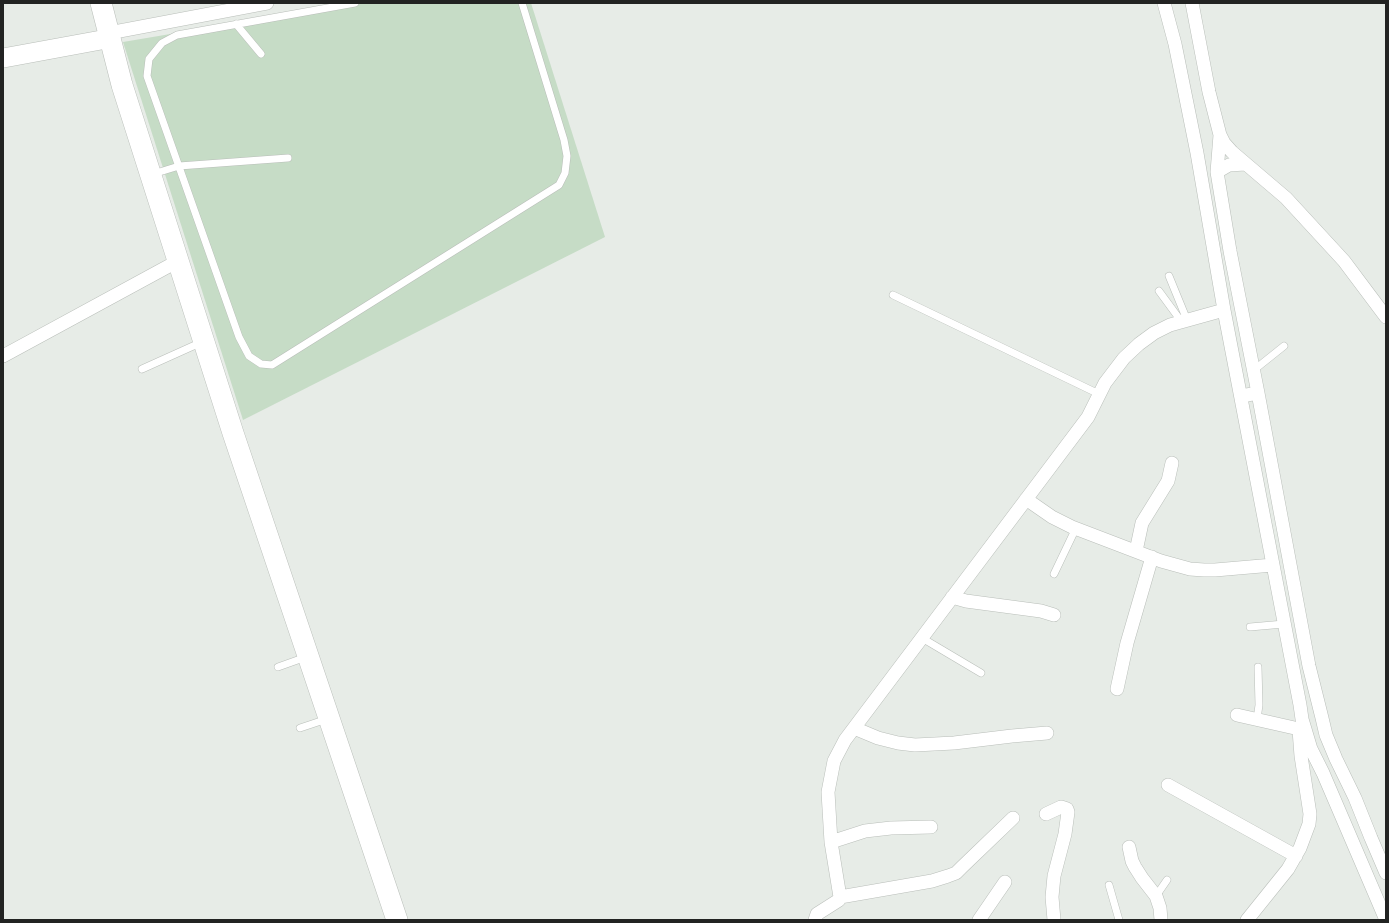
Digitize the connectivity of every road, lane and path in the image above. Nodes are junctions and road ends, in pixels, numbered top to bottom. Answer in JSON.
{"nodes":[{"id":1,"x":101,"y":3,"type":"edge"},
{"id":2,"x":267,"y":3,"type":"edge"},
{"id":3,"x":355,"y":3,"type":"edge"},
{"id":4,"x":522,"y":3,"type":"edge"},
{"id":5,"x":1164,"y":3,"type":"edge"},
{"id":6,"x":1192,"y":3,"type":"edge"},
{"id":7,"x":236,"y":24,"type":"junction"},
{"id":8,"x":110,"y":37,"type":"junction"},
{"id":9,"x":3,"y":52,"type":"edge"},
{"id":10,"x":261,"y":54,"type":"dead end"},
{"id":11,"x":3,"y":61,"type":"edge"},
{"id":12,"x":1220,"y":135,"type":"junction"},
{"id":13,"x":288,"y":158,"type":"dead end"},
{"id":14,"x":1245,"y":164,"type":"junction"},
{"id":15,"x":179,"y":166,"type":"junction"},
{"id":16,"x":1217,"y":172,"type":"junction"},
{"id":17,"x":151,"y":175,"type":"junction"},
{"id":18,"x":178,"y":262,"type":"junction"},
{"id":19,"x":1169,"y":276,"type":"dead end"},
{"id":20,"x":1159,"y":291,"type":"dead end"},
{"id":21,"x":893,"y":295,"type":"dead end"},
{"id":22,"x":1224,"y":310,"type":"junction"},
{"id":23,"x":1386,"y":317,"type":"edge"},
{"id":24,"x":1184,"y":321,"type":"junction"},
{"id":25,"x":204,"y":341,"type":"junction"},
{"id":26,"x":1284,"y":346,"type":"dead end"},
{"id":27,"x":3,"y":356,"type":"edge"},
{"id":28,"x":142,"y":369,"type":"dead end"},
{"id":29,"x":1254,"y":370,"type":"junction"},
{"id":30,"x":1099,"y":394,"type":"junction"},
{"id":31,"x":1250,"y":395,"type":"junction"},
{"id":32,"x":1172,"y":463,"type":"dead end"},
{"id":33,"x":1026,"y":499,"type":"junction"},
{"id":34,"x":1076,"y":528,"type":"junction"},
{"id":35,"x":1136,"y":551,"type":"junction"},
{"id":36,"x":1152,"y":557,"type":"junction"},
{"id":37,"x":1273,"y":565,"type":"junction"},
{"id":38,"x":1054,"y":574,"type":"dead end"},
{"id":39,"x":952,"y":597,"type":"junction"},
{"id":40,"x":1054,"y":615,"type":"dead end"},
{"id":41,"x":1293,"y":623,"type":"junction"},
{"id":42,"x":1250,"y":627,"type":"dead end"},
{"id":43,"x":922,"y":638,"type":"junction"},
{"id":44,"x":308,"y":656,"type":"junction"},
{"id":45,"x":278,"y":667,"type":"dead end"},
{"id":46,"x":1258,"y":667,"type":"dead end"},
{"id":47,"x":981,"y":673,"type":"dead end"},
{"id":48,"x":1117,"y":689,"type":"dead end"},
{"id":49,"x":1238,"y":714,"type":"dead end"},
{"id":50,"x":329,"y":718,"type":"junction"},
{"id":51,"x":1257,"y":719,"type":"junction"},
{"id":52,"x":1300,"y":724,"type":"junction"},
{"id":53,"x":300,"y":728,"type":"dead end"},
{"id":54,"x":854,"y":728,"type":"junction"},
{"id":55,"x":1047,"y":733,"type":"dead end"},
{"id":56,"x":1168,"y":785,"type":"dead end"},
{"id":57,"x":1046,"y":814,"type":"dead end"},
{"id":58,"x":1013,"y":818,"type":"dead end"},
{"id":59,"x":931,"y":827,"type":"dead end"},
{"id":60,"x":831,"y":842,"type":"junction"},
{"id":61,"x":1129,"y":848,"type":"dead end"},
{"id":62,"x":1296,"y":856,"type":"junction"},
{"id":63,"x":1386,"y":873,"type":"edge"},
{"id":64,"x":1168,"y":880,"type":"dead end"},
{"id":65,"x":1005,"y":882,"type":"dead end"},
{"id":66,"x":1109,"y":885,"type":"dead end"},
{"id":67,"x":1156,"y":896,"type":"junction"},
{"id":68,"x":840,"y":897,"type":"junction"},
{"id":69,"x":397,"y":920,"type":"edge"},
{"id":70,"x":815,"y":920,"type":"edge"},
{"id":71,"x":979,"y":920,"type":"edge"},
{"id":72,"x":1054,"y":920,"type":"edge"},
{"id":73,"x":1119,"y":920,"type":"edge"},
{"id":74,"x":1161,"y":920,"type":"edge"},
{"id":75,"x":1247,"y":920,"type":"edge"},
{"id":76,"x":1386,"y":920,"type":"edge"}],
"edges":[{"from":1,"to":8,"type":"main road"},
{"from":2,"to":8,"type":"street"},
{"from":3,"to":7,"type":"lane"},
{"from":4,"to":15,"type":"lane"},
{"from":5,"to":22,"type":"street"},
{"from":6,"to":12,"type":"street"},
{"from":7,"to":10,"type":"lane"},
{"from":7,"to":15,"type":"lane"},
{"from":8,"to":9,"type":"lane"},
{"from":8,"to":11,"type":"street"},
{"from":8,"to":17,"type":"main road"},
{"from":12,"to":14,"type":"street"},
{"from":12,"to":16,"type":"street"},
{"from":13,"to":15,"type":"lane"},
{"from":14,"to":16,"type":"street"},
{"from":14,"to":23,"type":"street"},
{"from":15,"to":17,"type":"lane"},
{"from":16,"to":29,"type":"street"},
{"from":17,"to":18,"type":"main road"},
{"from":18,"to":25,"type":"main road"},
{"from":18,"to":27,"type":"street"},
{"from":19,"to":24,"type":"lane"},
{"from":20,"to":24,"type":"lane"},
{"from":21,"to":30,"type":"lane"},
{"from":22,"to":24,"type":"street"},
{"from":22,"to":31,"type":"street"},
{"from":24,"to":30,"type":"street"},
{"from":25,"to":28,"type":"lane"},
{"from":25,"to":44,"type":"main road"},
{"from":26,"to":29,"type":"lane"},
{"from":29,"to":31,"type":"street"},
{"from":30,"to":33,"type":"street"},
{"from":31,"to":37,"type":"street"},
{"from":31,"to":41,"type":"street"},
{"from":32,"to":35,"type":"street"},
{"from":33,"to":34,"type":"street"},
{"from":33,"to":39,"type":"street"},
{"from":34,"to":35,"type":"street"},
{"from":34,"to":38,"type":"lane"},
{"from":35,"to":36,"type":"street"},
{"from":36,"to":37,"type":"street"},
{"from":36,"to":48,"type":"street"},
{"from":37,"to":41,"type":"street"},
{"from":39,"to":40,"type":"street"},
{"from":39,"to":43,"type":"street"},
{"from":41,"to":42,"type":"lane"},
{"from":41,"to":52,"type":"street"},
{"from":41,"to":63,"type":"street"},
{"from":43,"to":47,"type":"lane"},
{"from":43,"to":54,"type":"street"},
{"from":44,"to":45,"type":"lane"},
{"from":44,"to":50,"type":"main road"},
{"from":46,"to":51,"type":"lane"},
{"from":49,"to":51,"type":"street"},
{"from":50,"to":53,"type":"lane"},
{"from":50,"to":69,"type":"main road"},
{"from":51,"to":52,"type":"street"},
{"from":52,"to":62,"type":"street"},
{"from":52,"to":76,"type":"street"},
{"from":54,"to":55,"type":"street"},
{"from":54,"to":60,"type":"street"},
{"from":56,"to":62,"type":"street"},
{"from":57,"to":72,"type":"street"},
{"from":58,"to":68,"type":"street"},
{"from":59,"to":60,"type":"street"},
{"from":60,"to":68,"type":"street"},
{"from":61,"to":67,"type":"street"},
{"from":62,"to":75,"type":"street"},
{"from":64,"to":67,"type":"lane"},
{"from":65,"to":71,"type":"street"},
{"from":66,"to":73,"type":"lane"},
{"from":67,"to":74,"type":"street"},
{"from":68,"to":70,"type":"street"}]}
